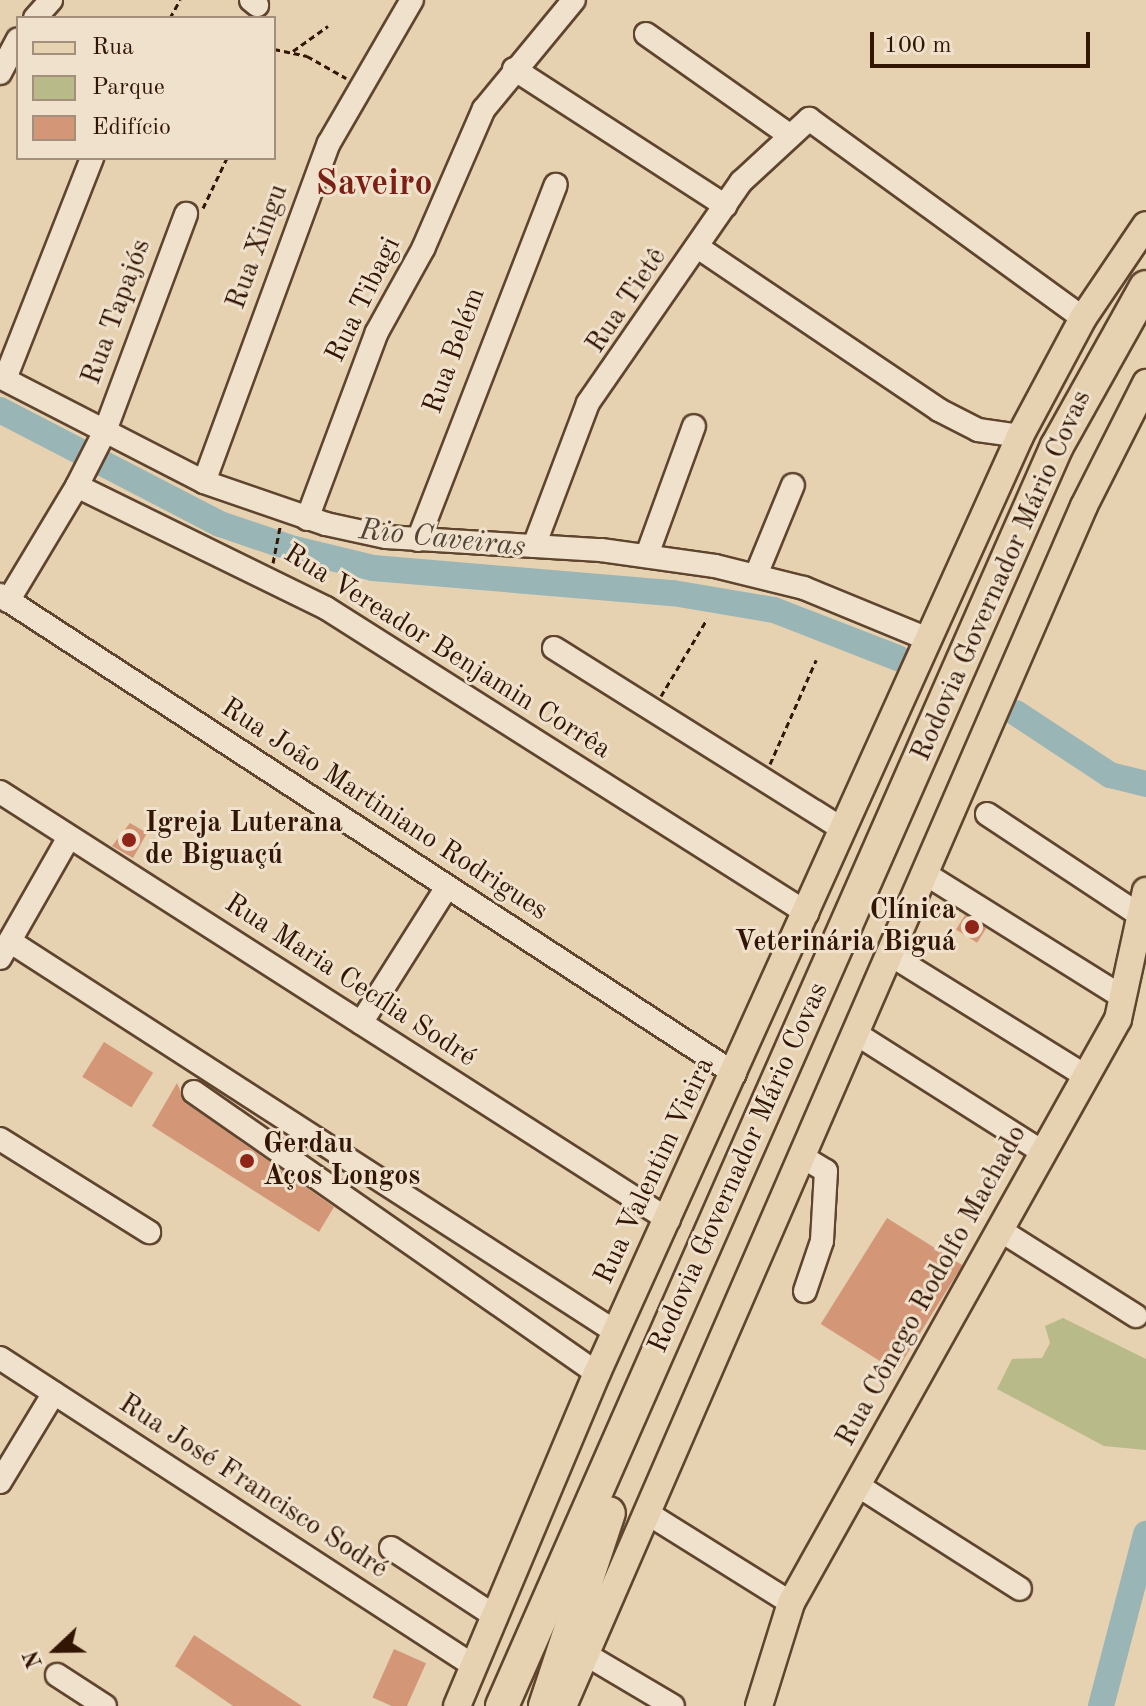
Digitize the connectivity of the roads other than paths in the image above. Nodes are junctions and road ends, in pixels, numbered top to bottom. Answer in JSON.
{"nodes":[{"id":1,"x":51,"y":0,"type":"edge"},
{"id":2,"x":412,"y":0,"type":"edge"},
{"id":3,"x":574,"y":0,"type":"edge"},
{"id":4,"x":37,"y":16,"type":"edge"},
{"id":5,"x":646,"y":34,"type":"dead end"},
{"id":6,"x":16,"y":43,"type":"edge"},
{"id":7,"x":514,"y":69,"type":"junction"},
{"id":8,"x":0,"y":73,"type":"edge"},
{"id":9,"x":788,"y":134,"type":"junction"},
{"id":10,"x":91,"y":160,"type":"edge"},
{"id":11,"x":556,"y":185,"type":"dead end"},
{"id":12,"x":726,"y":206,"type":"junction"},
{"id":13,"x":186,"y":214,"type":"road end"},
{"id":14,"x":1146,"y":225,"type":"edge"},
{"id":15,"x":699,"y":248,"type":"junction"},
{"id":16,"x":1146,"y":287,"type":"edge"},
{"id":17,"x":1083,"y":318,"type":"junction"},
{"id":18,"x":1146,"y":324,"type":"edge"},
{"id":19,"x":3,"y":378,"type":"edge"},
{"id":20,"x":1146,"y":383,"type":"edge"},
{"id":21,"x":694,"y":426,"type":"dead end"},
{"id":22,"x":1020,"y":436,"type":"junction"},
{"id":23,"x":101,"y":439,"type":"junction"},
{"id":24,"x":79,"y":482,"type":"junction"},
{"id":25,"x":204,"y":482,"type":"junction"},
{"id":26,"x":793,"y":485,"type":"dead end"},
{"id":27,"x":307,"y":519,"type":"junction"},
{"id":28,"x":418,"y":540,"type":"junction"},
{"id":29,"x":534,"y":546,"type":"junction"},
{"id":30,"x":647,"y":555,"type":"junction"},
{"id":31,"x":756,"y":575,"type":"junction"},
{"id":32,"x":4,"y":598,"type":"edge"},
{"id":33,"x":928,"y":639,"type":"junction"},
{"id":34,"x":554,"y":648,"type":"dead end"},
{"id":35,"x":0,"y":792,"type":"edge"},
{"id":36,"x":987,"y":814,"type":"dead end"},
{"id":37,"x":843,"y":829,"type":"junction"},
{"id":38,"x":69,"y":837,"type":"junction"},
{"id":39,"x":924,"y":873,"type":"junction"},
{"id":40,"x":447,"y":887,"type":"junction"},
{"id":41,"x":1145,"y":898,"type":"edge"},
{"id":42,"x":807,"y":913,"type":"junction"},
{"id":43,"x":5,"y":950,"type":"edge"},
{"id":44,"x":889,"y":954,"type":"junction"},
{"id":45,"x":1124,"y":998,"type":"junction"},
{"id":46,"x":361,"y":1023,"type":"junction"},
{"id":47,"x":855,"y":1033,"type":"junction"},
{"id":48,"x":735,"y":1074,"type":"junction"},
{"id":49,"x":1087,"y":1077,"type":"junction"},
{"id":50,"x":194,"y":1092,"type":"dead end"},
{"id":51,"x":0,"y":1139,"type":"edge"},
{"id":52,"x":1044,"y":1153,"type":"junction"},
{"id":53,"x":801,"y":1156,"type":"junction"},
{"id":54,"x":669,"y":1220,"type":"junction"},
{"id":55,"x":1000,"y":1230,"type":"junction"},
{"id":56,"x":149,"y":1232,"type":"dead end"},
{"id":57,"x":805,"y":1291,"type":"dead end"},
{"id":58,"x":1136,"y":1316,"type":"dead end"},
{"id":59,"x":616,"y":1332,"type":"junction"},
{"id":60,"x":0,"y":1358,"type":"edge"},
{"id":61,"x":597,"y":1373,"type":"junction"},
{"id":62,"x":54,"y":1393,"type":"junction"},
{"id":63,"x":0,"y":1482,"type":"edge"},
{"id":64,"x":857,"y":1485,"type":"junction"},
{"id":65,"x":609,"y":1513,"type":"junction"},
{"id":66,"x":647,"y":1513,"type":"junction"},
{"id":67,"x":391,"y":1548,"type":"dead end"},
{"id":68,"x":1020,"y":1589,"type":"dead end"},
{"id":69,"x":551,"y":1595,"type":"junction"},
{"id":70,"x":791,"y":1603,"type":"junction"},
{"id":71,"x":496,"y":1617,"type":"junction"},
{"id":72,"x":585,"y":1654,"type":"junction"},
{"id":73,"x":474,"y":1666,"type":"junction"},
{"id":74,"x":57,"y":1675,"type":"dead end"},
{"id":75,"x":105,"y":1706,"type":"edge"},
{"id":76,"x":457,"y":1706,"type":"edge"},
{"id":77,"x":484,"y":1706,"type":"edge"},
{"id":78,"x":502,"y":1706,"type":"edge"},
{"id":79,"x":524,"y":1706,"type":"edge"},
{"id":80,"x":545,"y":1706,"type":"edge"},
{"id":81,"x":563,"y":1706,"type":"edge"},
{"id":82,"x":673,"y":1706,"type":"edge"},
{"id":83,"x":759,"y":1706,"type":"edge"}],
"edges":[{"from":1,"to":4,"type":"street"},
{"from":2,"to":25,"type":"street","name":"Rua Xingu"},
{"from":3,"to":7,"type":"street","name":"Rua Tibagi"},
{"from":5,"to":9,"type":"street"},
{"from":6,"to":8,"type":"street"},
{"from":7,"to":12,"type":"street"},
{"from":7,"to":27,"type":"street","name":"Rua Tibagi"},
{"from":9,"to":12,"type":"street","name":"Rua Tietê"},
{"from":9,"to":17,"type":"street","name":"Rua Tietê"},
{"from":10,"to":19,"type":"street"},
{"from":11,"to":28,"type":"street","name":"Rua Belém"},
{"from":12,"to":15,"type":"street","name":"Rua Tietê"},
{"from":13,"to":23,"type":"street","name":"Rua Tapajós"},
{"from":14,"to":17,"type":"main road","name":"Rua Valentim Vieira"},
{"from":15,"to":22,"type":"street"},
{"from":15,"to":29,"type":"street","name":"Rua Tietê"},
{"from":16,"to":69,"type":"highway","name":"Rodovia Governador Mário Covas"},
{"from":17,"to":22,"type":"main road","name":"Rua Valentim Vieira"},
{"from":18,"to":65,"type":"highway","name":"Rodovia Governador Mário Covas"},
{"from":19,"to":23,"type":"street"},
{"from":20,"to":39,"type":"main road"},
{"from":21,"to":30,"type":"street"},
{"from":22,"to":33,"type":"main road","name":"Rua Valentim Vieira"},
{"from":23,"to":24,"type":"street","name":"Rua Tapajós"},
{"from":23,"to":25,"type":"street"},
{"from":24,"to":32,"type":"street"},
{"from":24,"to":42,"type":"street","name":"Rua Vereador Benjamin Corrêa"},
{"from":25,"to":27,"type":"street"},
{"from":26,"to":31,"type":"street"},
{"from":27,"to":28,"type":"street"},
{"from":28,"to":29,"type":"street"},
{"from":29,"to":30,"type":"street"},
{"from":30,"to":31,"type":"street"},
{"from":31,"to":33,"type":"street"},
{"from":32,"to":40,"type":"street","name":"Rua João Martiniano Rodrigues"},
{"from":33,"to":37,"type":"main road","name":"Rua Valentim Vieira"},
{"from":34,"to":37,"type":"street"},
{"from":35,"to":38,"type":"street","name":"Rua Maria Cecília Sodré"},
{"from":36,"to":41,"type":"street"},
{"from":37,"to":42,"type":"main road","name":"Rua Valentim Vieira"},
{"from":38,"to":43,"type":"street"},
{"from":38,"to":46,"type":"street","name":"Rua Maria Cecília Sodré"},
{"from":39,"to":44,"type":"main road"},
{"from":39,"to":45,"type":"street"},
{"from":40,"to":46,"type":"street"},
{"from":40,"to":48,"type":"street","name":"Rua João Martiniano Rodrigues"},
{"from":41,"to":45,"type":"main road","name":"Rua Cônego Rodolfo Machado"},
{"from":42,"to":48,"type":"main road","name":"Rua Valentim Vieira"},
{"from":43,"to":59,"type":"street"},
{"from":44,"to":47,"type":"main road"},
{"from":44,"to":49,"type":"street"},
{"from":45,"to":49,"type":"main road","name":"Rua Cônego Rodolfo Machado"},
{"from":46,"to":54,"type":"street","name":"Rua Maria Cecília Sodré"},
{"from":47,"to":52,"type":"street"},
{"from":47,"to":53,"type":"main road"},
{"from":48,"to":54,"type":"main road","name":"Rua Valentim Vieira"},
{"from":49,"to":52,"type":"main road","name":"Rua Cônego Rodolfo Machado"},
{"from":50,"to":61,"type":"street"},
{"from":51,"to":56,"type":"street"},
{"from":52,"to":55,"type":"main road","name":"Rua Cônego Rodolfo Machado"},
{"from":53,"to":57,"type":"street"},
{"from":53,"to":66,"type":"main road"},
{"from":54,"to":59,"type":"main road","name":"Rua Valentim Vieira"},
{"from":55,"to":58,"type":"street"},
{"from":55,"to":64,"type":"main road","name":"Rua Cônego Rodolfo Machado"},
{"from":59,"to":61,"type":"main road","name":"Rua Valentim Vieira"},
{"from":60,"to":62,"type":"street","name":"Rua José Francisco Sodré"},
{"from":61,"to":71,"type":"main road","name":"Rua Valentim Vieira"},
{"from":62,"to":63,"type":"street"},
{"from":62,"to":73,"type":"street","name":"Rua José Francisco Sodré"},
{"from":64,"to":68,"type":"street"},
{"from":64,"to":70,"type":"main road","name":"Rua Cônego Rodolfo Machado"},
{"from":65,"to":79,"type":"highway","name":"Rodovia Governador Mário Covas"},
{"from":65,"to":80,"type":"highway"},
{"from":66,"to":70,"type":"street"},
{"from":66,"to":72,"type":"main road"},
{"from":67,"to":71,"type":"street"},
{"from":69,"to":77,"type":"highway"},
{"from":69,"to":78,"type":"highway","name":"Rodovia Governador Mário Covas"},
{"from":70,"to":83,"type":"main road","name":"Rua Cônego Rodolfo Machado"},
{"from":71,"to":73,"type":"main road","name":"Rua Valentim Vieira"},
{"from":72,"to":81,"type":"main road"},
{"from":72,"to":82,"type":"street"},
{"from":73,"to":76,"type":"main road","name":"Rua Valentim Vieira"},
{"from":74,"to":75,"type":"street"}]}
